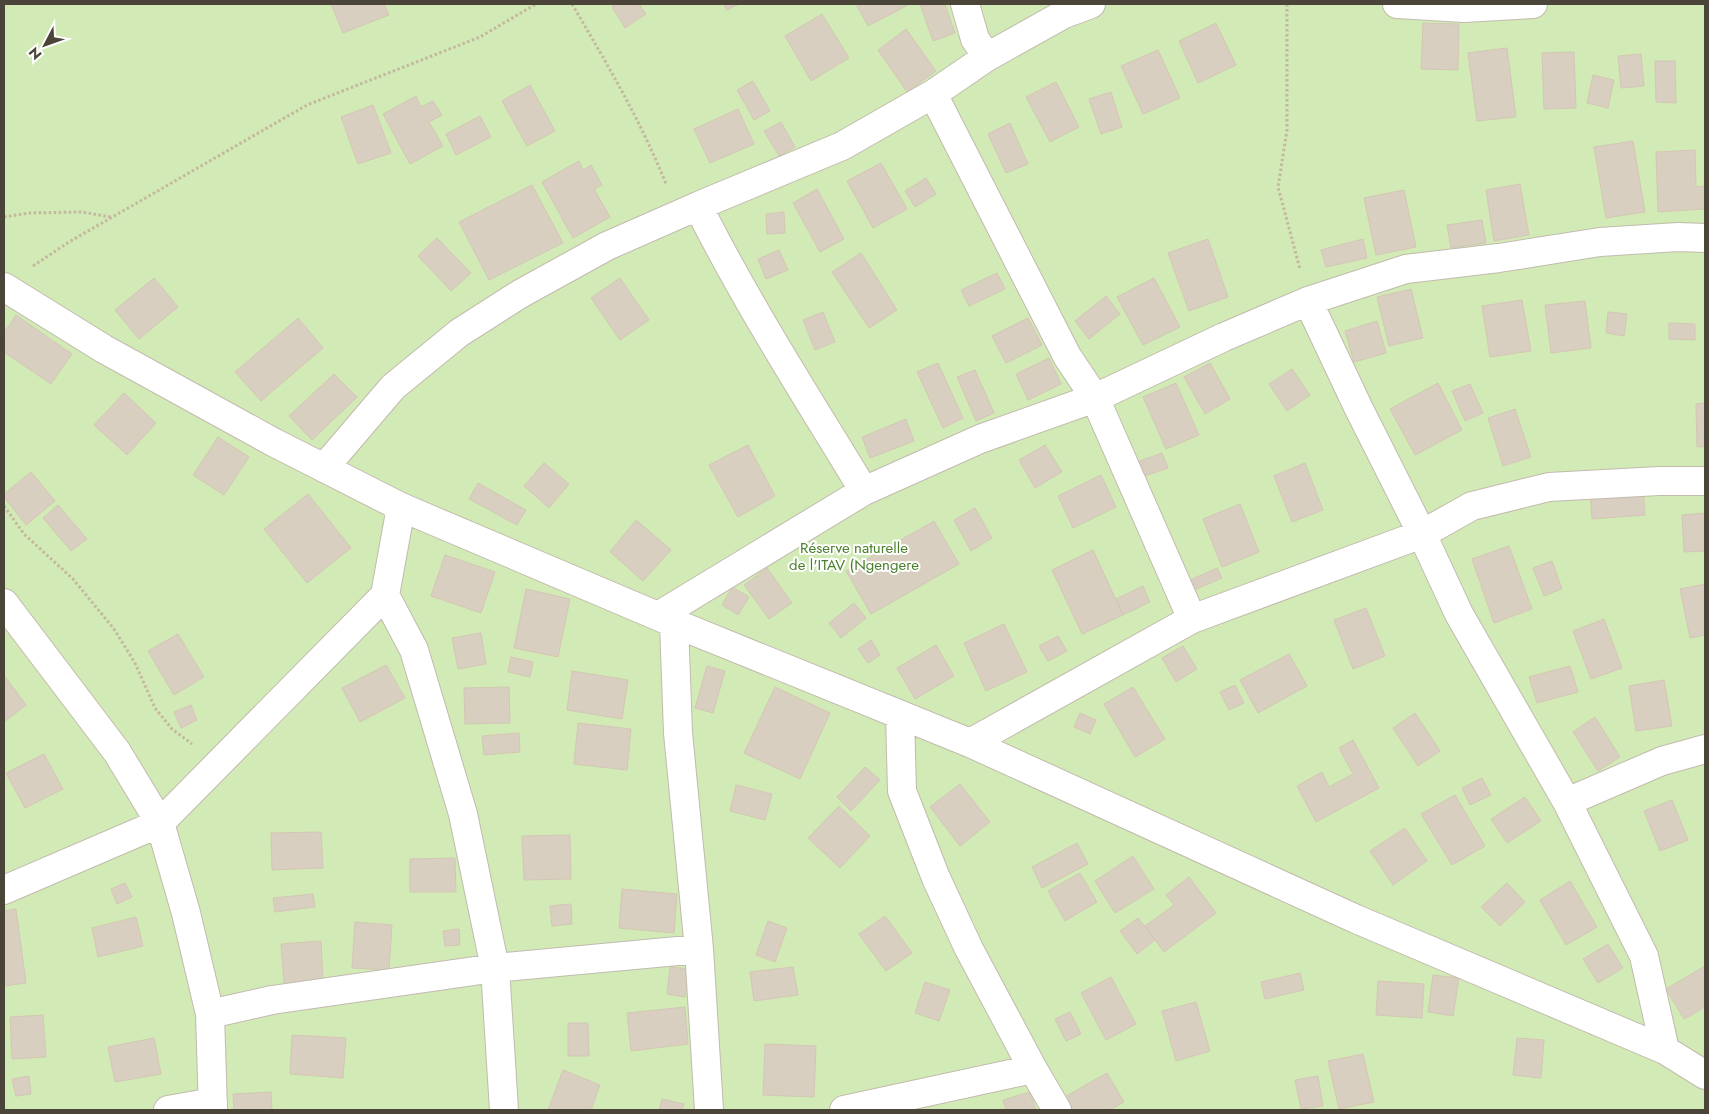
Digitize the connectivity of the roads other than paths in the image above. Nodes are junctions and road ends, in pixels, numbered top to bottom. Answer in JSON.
{"nodes":[{"id":1,"x":965,"y":4,"type":"edge"},
{"id":2,"x":1091,"y":4,"type":"edge"},
{"id":3,"x":1397,"y":4,"type":"edge"},
{"id":4,"x":1533,"y":4,"type":"edge"},
{"id":5,"x":988,"y":57,"type":"junction"},
{"id":6,"x":933,"y":94,"type":"junction"},
{"id":7,"x":688,"y":211,"type":"junction"},
{"id":8,"x":1705,"y":238,"type":"edge"},
{"id":9,"x":5,"y":288,"type":"edge"},
{"id":10,"x":1308,"y":301,"type":"junction"},
{"id":11,"x":1095,"y":398,"type":"junction"},
{"id":12,"x":324,"y":468,"type":"junction"},
{"id":13,"x":1705,"y":481,"type":"edge"},
{"id":14,"x":864,"y":491,"type":"junction"},
{"id":15,"x":402,"y":507,"type":"junction"},
{"id":16,"x":1422,"y":534,"type":"junction"},
{"id":17,"x":385,"y":595,"type":"junction"},
{"id":18,"x":4,"y":603,"type":"edge"},
{"id":19,"x":1192,"y":619,"type":"junction"},
{"id":20,"x":666,"y":620,"type":"junction"},
{"id":21,"x":900,"y":715,"type":"junction"},
{"id":22,"x":970,"y":743,"type":"junction"},
{"id":23,"x":1705,"y":749,"type":"edge"},
{"id":24,"x":1568,"y":802,"type":"junction"},
{"id":25,"x":160,"y":823,"type":"junction"},
{"id":26,"x":4,"y":890,"type":"edge"},
{"id":27,"x":699,"y":948,"type":"junction"},
{"id":28,"x":495,"y":968,"type":"junction"},
{"id":29,"x":210,"y":1014,"type":"junction"},
{"id":30,"x":1665,"y":1050,"type":"junction"},
{"id":31,"x":1033,"y":1069,"type":"junction"},
{"id":32,"x":1705,"y":1075,"type":"edge"},
{"id":33,"x":213,"y":1106,"type":"edge"},
{"id":34,"x":168,"y":1110,"type":"edge"},
{"id":35,"x":504,"y":1110,"type":"edge"},
{"id":36,"x":709,"y":1110,"type":"edge"},
{"id":37,"x":844,"y":1110,"type":"edge"},
{"id":38,"x":1057,"y":1110,"type":"edge"}],
"edges":[{"from":1,"to":5,"type":"street"},
{"from":2,"to":5,"type":"street"},
{"from":3,"to":4,"type":"street"},
{"from":5,"to":6,"type":"street"},
{"from":6,"to":7,"type":"street"},
{"from":6,"to":11,"type":"street"},
{"from":7,"to":12,"type":"street"},
{"from":7,"to":14,"type":"street"},
{"from":8,"to":10,"type":"street"},
{"from":9,"to":12,"type":"street"},
{"from":10,"to":11,"type":"street"},
{"from":10,"to":16,"type":"street"},
{"from":11,"to":14,"type":"street"},
{"from":11,"to":19,"type":"street"},
{"from":12,"to":15,"type":"street"},
{"from":13,"to":16,"type":"street"},
{"from":14,"to":20,"type":"street"},
{"from":15,"to":17,"type":"street"},
{"from":15,"to":20,"type":"street"},
{"from":16,"to":19,"type":"street"},
{"from":16,"to":24,"type":"street"},
{"from":17,"to":25,"type":"street"},
{"from":17,"to":28,"type":"street"},
{"from":18,"to":25,"type":"street"},
{"from":19,"to":22,"type":"street"},
{"from":20,"to":21,"type":"street"},
{"from":20,"to":27,"type":"street"},
{"from":21,"to":22,"type":"street"},
{"from":21,"to":31,"type":"street"},
{"from":22,"to":30,"type":"street"},
{"from":23,"to":24,"type":"street"},
{"from":24,"to":30,"type":"street"},
{"from":25,"to":26,"type":"street"},
{"from":25,"to":29,"type":"street"},
{"from":27,"to":28,"type":"street"},
{"from":27,"to":36,"type":"street"},
{"from":28,"to":29,"type":"street"},
{"from":28,"to":35,"type":"street"},
{"from":29,"to":33,"type":"street"},
{"from":30,"to":32,"type":"street"},
{"from":31,"to":37,"type":"street"},
{"from":31,"to":38,"type":"street"},
{"from":33,"to":34,"type":"street"}]}
